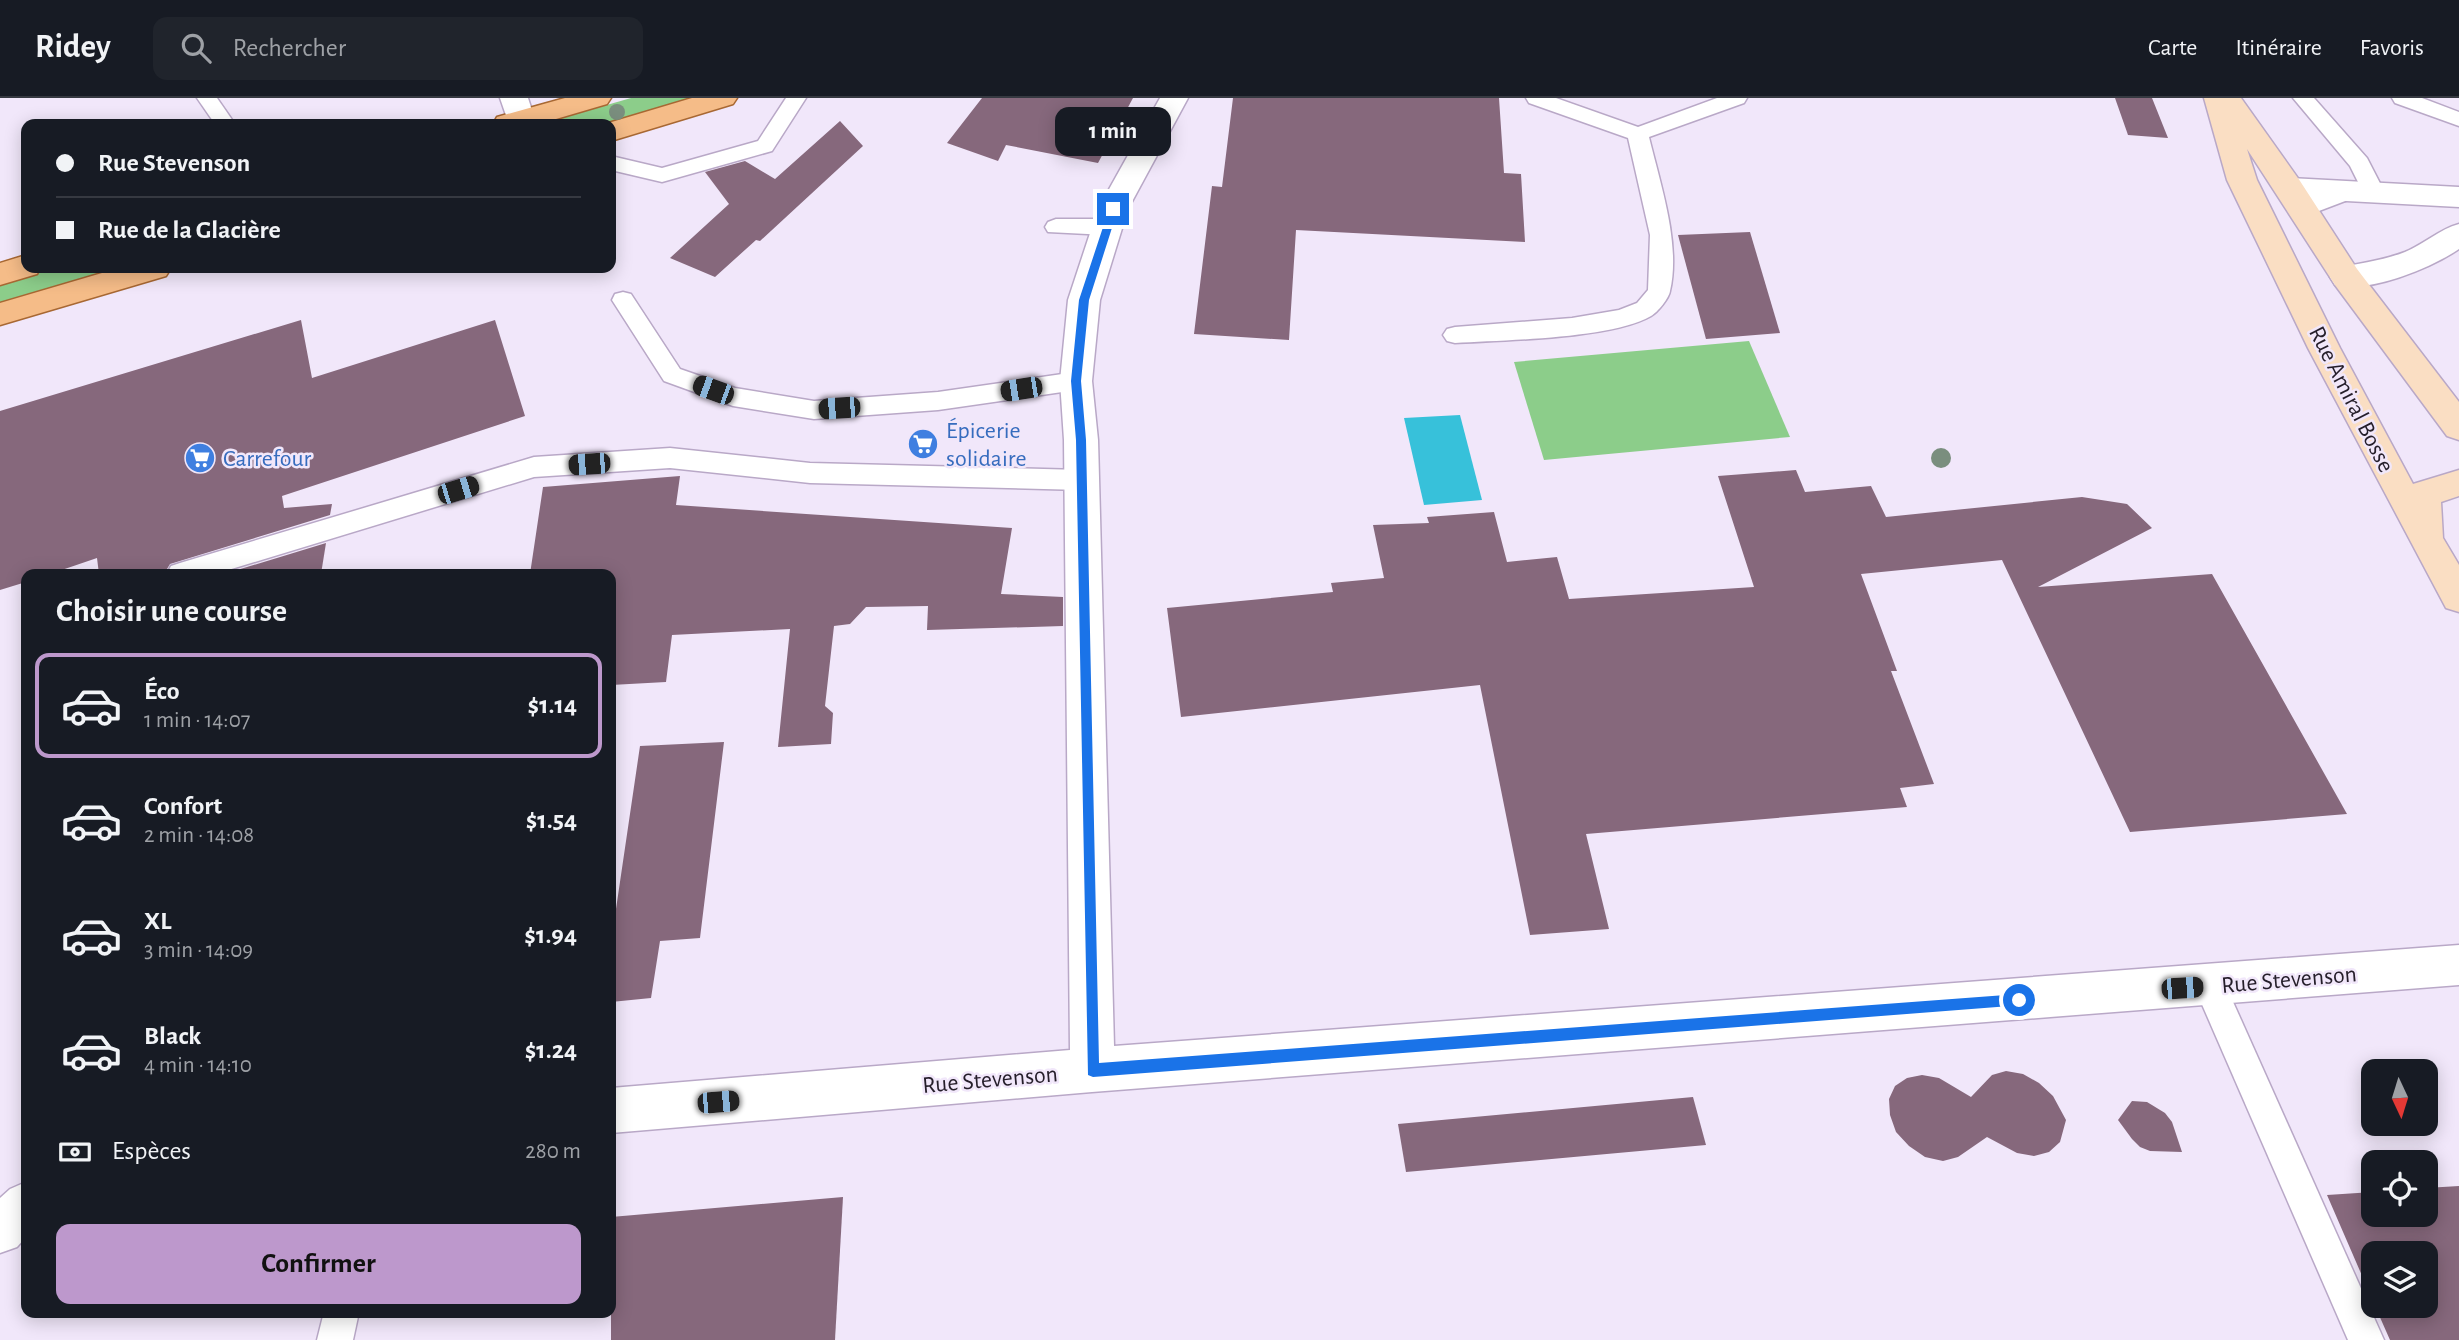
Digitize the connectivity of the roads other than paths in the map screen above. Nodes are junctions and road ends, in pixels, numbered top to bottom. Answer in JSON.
{"nodes":[{"id":1,"x":207,"y":98,"type":"edge"},
{"id":2,"x":597,"y":98,"type":"edge"},
{"id":3,"x":723,"y":98,"type":"edge"},
{"id":4,"x":796,"y":98,"type":"edge"},
{"id":5,"x":1174,"y":98,"type":"edge"},
{"id":6,"x":1536,"y":98,"type":"edge"},
{"id":7,"x":1737,"y":98,"type":"edge"},
{"id":8,"x":2218,"y":98,"type":"edge"},
{"id":9,"x":2227,"y":98,"type":"edge"},
{"id":10,"x":2303,"y":98,"type":"edge"},
{"id":11,"x":2403,"y":98,"type":"edge"},
{"id":12,"x":514,"y":114,"type":"edge"},
{"id":13,"x":222,"y":119,"type":"edge"},
{"id":14,"x":2459,"y":119,"type":"edge"},
{"id":15,"x":616,"y":130,"type":"edge"},
{"id":16,"x":1637,"y":134,"type":"junction"},
{"id":17,"x":616,"y":164,"type":"edge"},
{"id":18,"x":2363,"y":190,"type":"junction"},
{"id":19,"x":2459,"y":197,"type":"edge"},
{"id":20,"x":2297,"y":199,"type":"junction"},
{"id":21,"x":2264,"y":225,"type":"junction"},
{"id":22,"x":1056,"y":227,"type":"dead end"},
{"id":23,"x":1107,"y":227,"type":"junction"},
{"id":24,"x":2459,"y":234,"type":"edge"},
{"id":25,"x":2279,"y":255,"type":"junction"},
{"id":26,"x":21,"y":268,"type":"edge"},
{"id":27,"x":138,"y":273,"type":"edge"},
{"id":28,"x":0,"y":274,"type":"edge"},
{"id":29,"x":2346,"y":276,"type":"junction"},
{"id":30,"x":623,"y":300,"type":"dead end"},
{"id":31,"x":0,"y":314,"type":"edge"},
{"id":32,"x":1455,"y":335,"type":"dead end"},
{"id":33,"x":1076,"y":381,"type":"junction"},
{"id":34,"x":2459,"y":427,"type":"edge"},
{"id":35,"x":1081,"y":480,"type":"junction"},
{"id":36,"x":2459,"y":483,"type":"edge"},
{"id":37,"x":2427,"y":542,"type":"junction"},
{"id":38,"x":197,"y":569,"type":"edge"},
{"id":39,"x":2459,"y":570,"type":"edge"},
{"id":40,"x":2459,"y":597,"type":"edge"},
{"id":41,"x":2459,"y":965,"type":"edge"},
{"id":42,"x":2210,"y":986,"type":"junction"},
{"id":43,"x":1093,"y":1070,"type":"junction"},
{"id":44,"x":616,"y":1111,"type":"edge"},
{"id":45,"x":21,"y":1210,"type":"edge"},
{"id":46,"x":0,"y":1230,"type":"edge"},
{"id":47,"x":340,"y":1318,"type":"edge"},
{"id":48,"x":335,"y":1340,"type":"edge"},
{"id":49,"x":2366,"y":1340,"type":"edge"}],
"edges":[{"from":1,"to":13,"type":"lane"},
{"from":2,"to":12,"type":"main road"},
{"from":3,"to":15,"type":"main road"},
{"from":4,"to":17,"type":"lane"},
{"from":5,"to":23,"type":"street"},
{"from":6,"to":16,"type":"lane"},
{"from":7,"to":16,"type":"lane"},
{"from":8,"to":21,"type":"street","name":"Rue Amiral Bosse"},
{"from":9,"to":20,"type":"street"},
{"from":10,"to":18,"type":"lane"},
{"from":11,"to":14,"type":"lane"},
{"from":16,"to":32,"type":"lane"},
{"from":18,"to":19,"type":"street"},
{"from":18,"to":20,"type":"street"},
{"from":20,"to":21,"type":"street"},
{"from":20,"to":29,"type":"street"},
{"from":21,"to":25,"type":"street","name":"Rue Amiral Bosse"},
{"from":22,"to":23,"type":"lane"},
{"from":23,"to":33,"type":"street"},
{"from":24,"to":29,"type":"street"},
{"from":25,"to":29,"type":"street"},
{"from":25,"to":37,"type":"street","name":"Rue Amiral Bosse"},
{"from":26,"to":28,"type":"main road"},
{"from":27,"to":31,"type":"main road"},
{"from":29,"to":34,"type":"street"},
{"from":30,"to":33,"type":"lane"},
{"from":33,"to":35,"type":"street"},
{"from":35,"to":38,"type":"lane"},
{"from":35,"to":43,"type":"street"},
{"from":36,"to":37,"type":"street","name":"Rue Amiral Bosse"},
{"from":37,"to":39,"type":"street","name":"Rue Amiral Bosse"},
{"from":37,"to":40,"type":"street","name":"Rue Amiral Bosse"},
{"from":41,"to":42,"type":"street","name":"Rue Stevenson"},
{"from":42,"to":43,"type":"street","name":"Rue Stevenson"},
{"from":42,"to":49,"type":"lane"},
{"from":43,"to":44,"type":"street","name":"Rue Stevenson"},
{"from":45,"to":46,"type":"street"},
{"from":47,"to":48,"type":"lane"}]}
